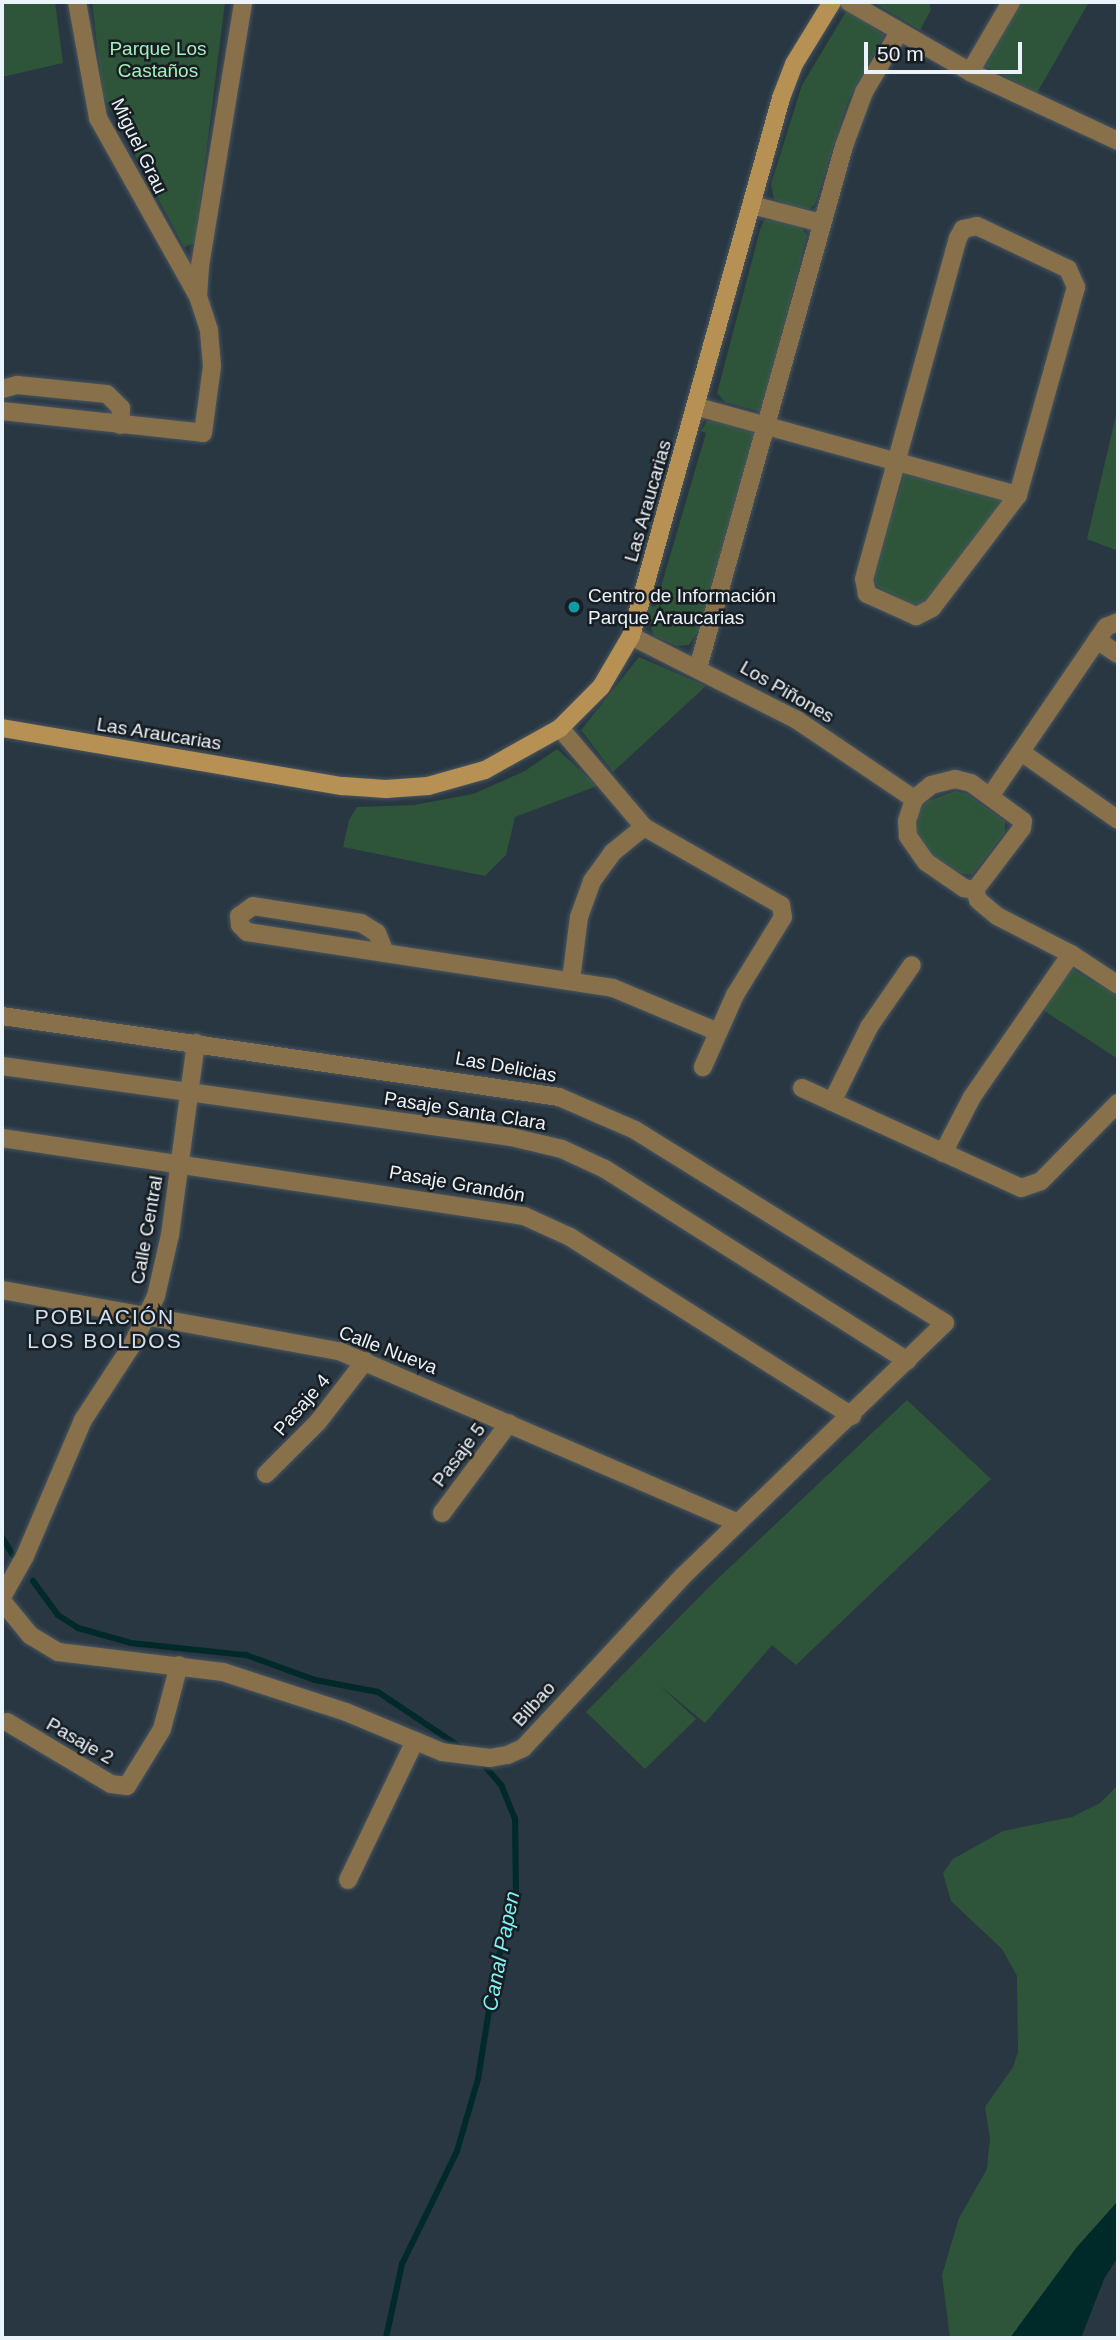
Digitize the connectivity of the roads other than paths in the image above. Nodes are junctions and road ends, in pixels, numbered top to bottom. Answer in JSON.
{"nodes":[{"id":1,"x":77,"y":2,"type":"edge"},
{"id":2,"x":243,"y":2,"type":"edge"},
{"id":3,"x":832,"y":2,"type":"edge"},
{"id":4,"x":849,"y":2,"type":"edge"},
{"id":5,"x":1011,"y":2,"type":"edge"},
{"id":6,"x":899,"y":32,"type":"junction"},
{"id":7,"x":970,"y":72,"type":"junction"},
{"id":8,"x":1118,"y":141,"type":"edge"},
{"id":9,"x":752,"y":205,"type":"junction"},
{"id":10,"x":821,"y":223,"type":"junction"},
{"id":11,"x":198,"y":296,"type":"junction"},
{"id":12,"x":2,"y":389,"type":"edge"},
{"id":13,"x":698,"y":407,"type":"junction"},
{"id":14,"x":2,"y":411,"type":"edge"},
{"id":15,"x":120,"y":425,"type":"junction"},
{"id":16,"x":766,"y":425,"type":"junction"},
{"id":17,"x":897,"y":461,"type":"junction"},
{"id":18,"x":1018,"y":495,"type":"junction"},
{"id":19,"x":1118,"y":622,"type":"edge"},
{"id":20,"x":631,"y":636,"type":"junction"},
{"id":21,"x":1097,"y":640,"type":"junction"},
{"id":22,"x":1118,"y":654,"type":"edge"},
{"id":23,"x":698,"y":667,"type":"junction"},
{"id":24,"x":561,"y":728,"type":"junction"},
{"id":25,"x":2,"y":729,"type":"edge"},
{"id":26,"x":1021,"y":752,"type":"junction"},
{"id":27,"x":991,"y":795,"type":"junction"},
{"id":28,"x":914,"y":799,"type":"junction"},
{"id":29,"x":1118,"y":820,"type":"edge"},
{"id":30,"x":644,"y":827,"type":"junction"},
{"id":31,"x":975,"y":890,"type":"junction"},
{"id":32,"x":384,"y":950,"type":"junction"},
{"id":33,"x":1071,"y":954,"type":"junction"},
{"id":34,"x":912,"y":965,"type":"dead end"},
{"id":35,"x":571,"y":980,"type":"junction"},
{"id":36,"x":1118,"y":985,"type":"edge"},
{"id":37,"x":2,"y":1016,"type":"edge"},
{"id":38,"x":718,"y":1032,"type":"junction"},
{"id":39,"x":196,"y":1043,"type":"junction"},
{"id":40,"x":2,"y":1066,"type":"edge"},
{"id":41,"x":703,"y":1067,"type":"dead end"},
{"id":42,"x":802,"y":1088,"type":"dead end"},
{"id":43,"x":190,"y":1092,"type":"junction"},
{"id":44,"x":832,"y":1102,"type":"junction"},
{"id":45,"x":1118,"y":1103,"type":"edge"},
{"id":46,"x":2,"y":1138,"type":"edge"},
{"id":47,"x":943,"y":1153,"type":"junction"},
{"id":48,"x":180,"y":1163,"type":"junction"},
{"id":49,"x":2,"y":1290,"type":"edge"},
{"id":50,"x":149,"y":1316,"type":"junction"},
{"id":51,"x":944,"y":1323,"type":"joint"},
{"id":52,"x":365,"y":1361,"type":"junction"},
{"id":53,"x":907,"y":1362,"type":"junction"},
{"id":54,"x":852,"y":1416,"type":"junction"},
{"id":55,"x":509,"y":1423,"type":"junction"},
{"id":56,"x":266,"y":1474,"type":"dead end"},
{"id":57,"x":442,"y":1513,"type":"dead end"},
{"id":58,"x":737,"y":1522,"type":"junction"},
{"id":59,"x":2,"y":1599,"type":"edge"},
{"id":60,"x":179,"y":1665,"type":"junction"},
{"id":61,"x":7,"y":1722,"type":"dead end"},
{"id":62,"x":415,"y":1741,"type":"junction"},
{"id":63,"x":348,"y":1880,"type":"dead end"}],
"edges":[{"from":1,"to":11,"type":"street","name":"Miguel Grau"},
{"from":2,"to":11,"type":"street"},
{"from":3,"to":9,"type":"street","name":"Las Araucarias"},
{"from":4,"to":6,"type":"street"},
{"from":5,"to":7,"type":"street"},
{"from":6,"to":7,"type":"street"},
{"from":6,"to":10,"type":"street"},
{"from":7,"to":8,"type":"street"},
{"from":9,"to":10,"type":"street"},
{"from":9,"to":13,"type":"street","name":"Las Araucarias"},
{"from":10,"to":16,"type":"street"},
{"from":11,"to":15,"type":"street","name":"Miguel Grau"},
{"from":12,"to":15,"type":"street"},
{"from":13,"to":16,"type":"street"},
{"from":13,"to":20,"type":"street","name":"Las Araucarias"},
{"from":14,"to":15,"type":"street"},
{"from":16,"to":17,"type":"street"},
{"from":16,"to":23,"type":"street"},
{"from":17,"to":18,"type":"street"},
{"from":17,"to":18,"type":"street"},
{"from":17,"to":18,"type":"street"},
{"from":19,"to":21,"type":"street"},
{"from":20,"to":23,"type":"street","name":"Los Piñones"},
{"from":20,"to":24,"type":"street","name":"Las Araucarias"},
{"from":21,"to":22,"type":"street"},
{"from":21,"to":26,"type":"street"},
{"from":23,"to":28,"type":"street","name":"Los Piñones"},
{"from":24,"to":25,"type":"street","name":"Las Araucarias"},
{"from":24,"to":30,"type":"street"},
{"from":26,"to":27,"type":"street"},
{"from":26,"to":29,"type":"street"},
{"from":27,"to":28,"type":"street"},
{"from":27,"to":31,"type":"street"},
{"from":28,"to":31,"type":"street"},
{"from":30,"to":35,"type":"street"},
{"from":30,"to":38,"type":"street"},
{"from":31,"to":33,"type":"street"},
{"from":32,"to":32,"type":"street"},
{"from":32,"to":35,"type":"street"},
{"from":33,"to":36,"type":"street"},
{"from":33,"to":47,"type":"street"},
{"from":34,"to":44,"type":"street"},
{"from":35,"to":38,"type":"street"},
{"from":37,"to":39,"type":"street","name":"Las Delicias"},
{"from":38,"to":41,"type":"street"},
{"from":39,"to":43,"type":"street","name":"Calle Central"},
{"from":39,"to":51,"type":"street","name":"Las Delicias"},
{"from":40,"to":43,"type":"street","name":"Pasaje Santa Clara"},
{"from":42,"to":44,"type":"street"},
{"from":43,"to":48,"type":"street","name":"Calle Central"},
{"from":43,"to":53,"type":"street","name":"Pasaje Santa Clara"},
{"from":44,"to":47,"type":"street"},
{"from":45,"to":47,"type":"street"},
{"from":46,"to":48,"type":"street","name":"Pasaje Grandón"},
{"from":48,"to":50,"type":"street","name":"Calle Central"},
{"from":48,"to":54,"type":"street","name":"Pasaje Grandón"},
{"from":49,"to":50,"type":"street","name":"Calle Nueva"},
{"from":50,"to":52,"type":"street","name":"Calle Nueva"},
{"from":50,"to":59,"type":"street","name":"Calle Central"},
{"from":51,"to":53,"type":"street","name":"Bilbao"},
{"from":52,"to":55,"type":"street","name":"Calle Nueva"},
{"from":52,"to":56,"type":"street","name":"Pasaje 4"},
{"from":53,"to":54,"type":"street","name":"Bilbao"},
{"from":54,"to":58,"type":"street","name":"Bilbao"},
{"from":55,"to":57,"type":"street","name":"Pasaje 5"},
{"from":55,"to":58,"type":"street","name":"Calle Nueva"},
{"from":58,"to":62,"type":"street","name":"Bilbao"},
{"from":59,"to":60,"type":"street","name":"Bilbao"},
{"from":60,"to":61,"type":"street","name":"Pasaje 2"},
{"from":60,"to":62,"type":"street","name":"Bilbao"},
{"from":62,"to":63,"type":"street"}]}
